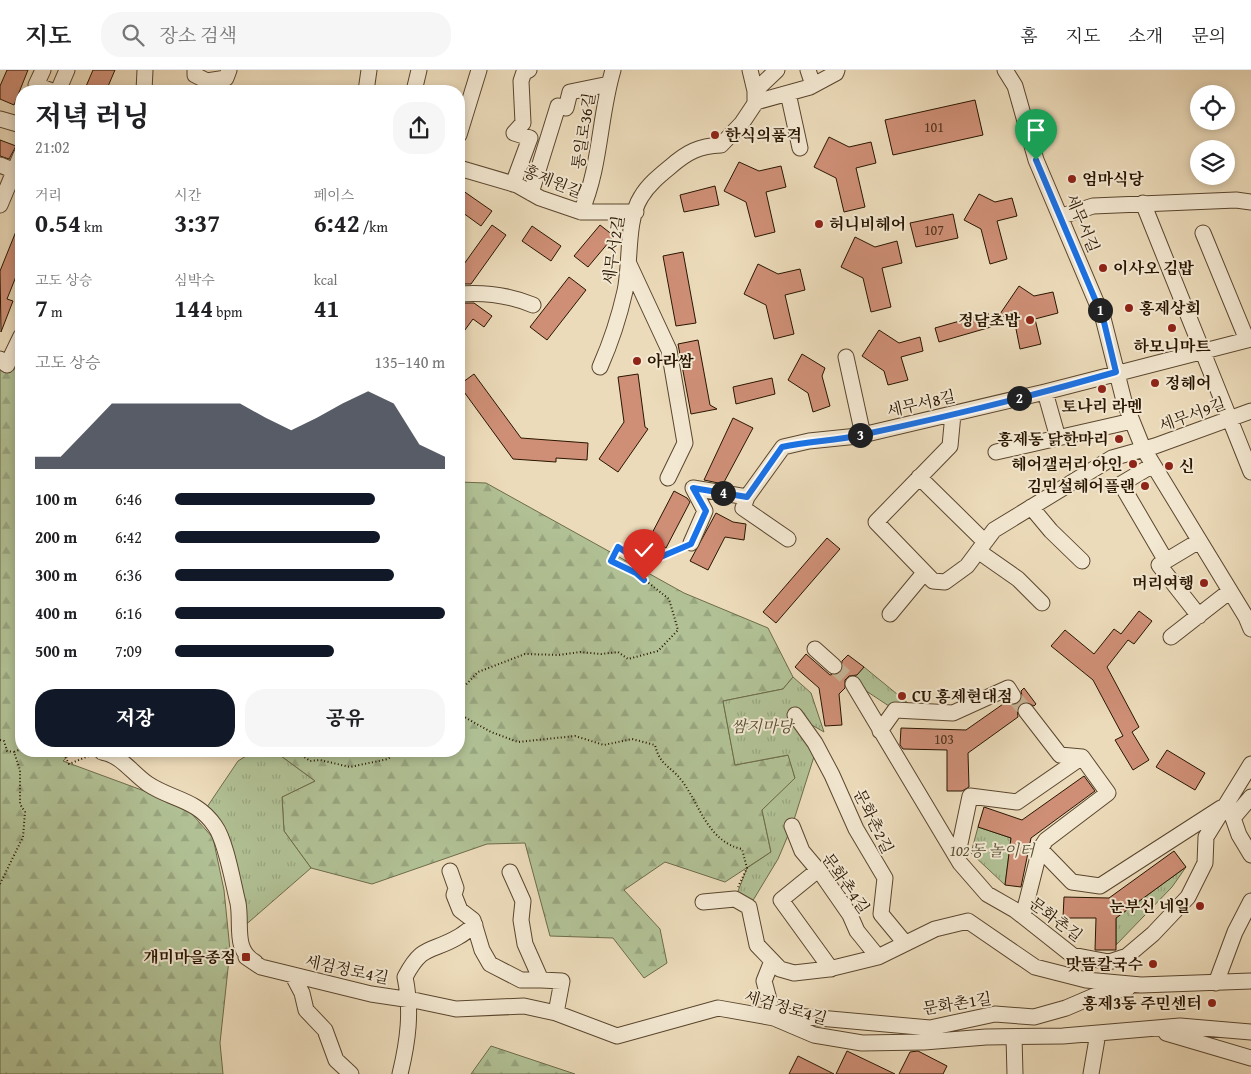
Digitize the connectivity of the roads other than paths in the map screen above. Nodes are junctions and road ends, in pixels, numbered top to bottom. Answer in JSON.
{"nodes":[{"id":1,"x":42,"y":70,"type":"edge"},
{"id":2,"x":67,"y":70,"type":"edge"},
{"id":3,"x":145,"y":70,"type":"edge"},
{"id":4,"x":195,"y":70,"type":"edge"},
{"id":5,"x":229,"y":70,"type":"edge"},
{"id":6,"x":369,"y":70,"type":"edge"},
{"id":7,"x":419,"y":70,"type":"edge"},
{"id":8,"x":479,"y":70,"type":"edge"},
{"id":9,"x":529,"y":70,"type":"edge"},
{"id":10,"x":750,"y":70,"type":"edge"},
{"id":11,"x":777,"y":70,"type":"edge"},
{"id":12,"x":808,"y":70,"type":"edge"},
{"id":13,"x":837,"y":70,"type":"edge"},
{"id":14,"x":1005,"y":70,"type":"edge"},
{"id":15,"x":611,"y":77,"type":"edge"},
{"id":16,"x":36,"y":85,"type":"edge"},
{"id":17,"x":61,"y":85,"type":"edge"},
{"id":18,"x":144,"y":85,"type":"edge"},
{"id":19,"x":367,"y":85,"type":"edge"},
{"id":20,"x":415,"y":85,"type":"edge"},
{"id":21,"x":813,"y":85,"type":"junction"},
{"id":22,"x":788,"y":93,"type":"junction"},
{"id":23,"x":755,"y":98,"type":"junction"},
{"id":24,"x":465,"y":116,"type":"edge"},
{"id":25,"x":0,"y":119,"type":"edge"},
{"id":26,"x":15,"y":123,"type":"edge"},
{"id":27,"x":800,"y":148,"type":"dead end"},
{"id":28,"x":0,"y":165,"type":"edge"},
{"id":29,"x":465,"y":170,"type":"edge"},
{"id":30,"x":14,"y":171,"type":"joint"},
{"id":31,"x":513,"y":184,"type":"junction"},
{"id":32,"x":531,"y":193,"type":"junction"},
{"id":33,"x":1251,"y":202,"type":"edge"},
{"id":34,"x":1143,"y":204,"type":"junction"},
{"id":35,"x":0,"y":206,"type":"edge"},
{"id":36,"x":581,"y":212,"type":"junction"},
{"id":37,"x":636,"y":212,"type":"junction"},
{"id":38,"x":1062,"y":216,"type":"junction"},
{"id":39,"x":1203,"y":233,"type":"dead end"},
{"id":40,"x":628,"y":263,"type":"junction"},
{"id":41,"x":465,"y":294,"type":"edge"},
{"id":42,"x":533,"y":305,"type":"dead end"},
{"id":43,"x":1250,"y":339,"type":"edge"},
{"id":44,"x":15,"y":345,"type":"edge"},
{"id":45,"x":1204,"y":352,"type":"junction"},
{"id":46,"x":846,"y":357,"type":"dead end"},
{"id":47,"x":4,"y":362,"type":"edge"},
{"id":48,"x":600,"y":367,"type":"dead end"},
{"id":49,"x":1116,"y":372,"type":"junction"},
{"id":50,"x":1044,"y":392,"type":"junction"},
{"id":51,"x":1251,"y":411,"type":"edge"},
{"id":52,"x":953,"y":414,"type":"junction"},
{"id":53,"x":1230,"y":418,"type":"junction"},
{"id":54,"x":1132,"y":421,"type":"junction"},
{"id":55,"x":863,"y":435,"type":"junction"},
{"id":56,"x":1058,"y":438,"type":"junction"},
{"id":57,"x":1143,"y":448,"type":"junction"},
{"id":58,"x":996,"y":452,"type":"dead end"},
{"id":59,"x":1153,"y":465,"type":"junction"},
{"id":60,"x":1251,"y":472,"type":"edge"},
{"id":61,"x":920,"y":477,"type":"junction"},
{"id":62,"x":668,"y":478,"type":"dead end"},
{"id":63,"x":747,"y":497,"type":"junction"},
{"id":64,"x":1031,"y":507,"type":"junction"},
{"id":65,"x":788,"y":539,"type":"dead end"},
{"id":66,"x":1199,"y":541,"type":"junction"},
{"id":67,"x":691,"y":544,"type":"road end"},
{"id":68,"x":982,"y":547,"type":"junction"},
{"id":69,"x":1082,"y":561,"type":"dead end"},
{"id":70,"x":1166,"y":561,"type":"junction"},
{"id":71,"x":924,"y":573,"type":"junction"},
{"id":72,"x":1230,"y":591,"type":"junction"},
{"id":73,"x":1042,"y":603,"type":"dead end"},
{"id":74,"x":890,"y":614,"type":"dead end"},
{"id":75,"x":1199,"y":616,"type":"junction"},
{"id":76,"x":1251,"y":630,"type":"edge"},
{"id":77,"x":1171,"y":637,"type":"dead end"},
{"id":78,"x":815,"y":649,"type":"dead end"},
{"id":79,"x":834,"y":666,"type":"tunnel mouth"},
{"id":80,"x":859,"y":689,"type":"tunnel mouth"},
{"id":81,"x":1014,"y":696,"type":"tunnel mouth"},
{"id":82,"x":1026,"y":711,"type":"tunnel mouth"},
{"id":83,"x":795,"y":715,"type":"dead end"},
{"id":84,"x":880,"y":731,"type":"junction"},
{"id":85,"x":116,"y":757,"type":"edge"},
{"id":86,"x":1082,"y":757,"type":"junction"},
{"id":87,"x":1251,"y":764,"type":"edge"},
{"id":88,"x":1251,"y":797,"type":"edge"},
{"id":89,"x":1222,"y":807,"type":"junction"},
{"id":90,"x":792,"y":826,"type":"dead end"},
{"id":91,"x":1040,"y":849,"type":"junction"},
{"id":92,"x":1251,"y":855,"type":"edge"},
{"id":93,"x":957,"y":858,"type":"junction"},
{"id":94,"x":818,"y":870,"type":"junction"},
{"id":95,"x":450,"y":871,"type":"dead end"},
{"id":96,"x":510,"y":872,"type":"dead end"},
{"id":97,"x":1251,"y":901,"type":"edge"},
{"id":98,"x":703,"y":902,"type":"dead end"},
{"id":99,"x":1023,"y":916,"type":"junction"},
{"id":100,"x":475,"y":925,"type":"junction"},
{"id":101,"x":905,"y":943,"type":"junction"},
{"id":102,"x":878,"y":957,"type":"junction"},
{"id":103,"x":772,"y":961,"type":"junction"},
{"id":104,"x":831,"y":969,"type":"junction"},
{"id":105,"x":292,"y":976,"type":"junction"},
{"id":106,"x":541,"y":980,"type":"junction"},
{"id":107,"x":1251,"y":981,"type":"edge"},
{"id":108,"x":1216,"y":983,"type":"junction"},
{"id":109,"x":1141,"y":985,"type":"junction"},
{"id":110,"x":410,"y":1000,"type":"junction"},
{"id":111,"x":556,"y":1013,"type":"junction"},
{"id":112,"x":774,"y":1018,"type":"junction"},
{"id":113,"x":1148,"y":1029,"type":"junction"},
{"id":114,"x":1251,"y":1032,"type":"edge"},
{"id":115,"x":1098,"y":1033,"type":"junction"},
{"id":116,"x":1014,"y":1037,"type":"junction"},
{"id":117,"x":1251,"y":1058,"type":"edge"},
{"id":118,"x":351,"y":1074,"type":"edge"},
{"id":119,"x":400,"y":1074,"type":"edge"},
{"id":120,"x":1015,"y":1074,"type":"edge"},
{"id":121,"x":1091,"y":1074,"type":"edge"}],
"edges":[{"from":1,"to":16,"type":"street"},
{"from":2,"to":17,"type":"street"},
{"from":3,"to":18,"type":"street"},
{"from":4,"to":5,"type":"street"},
{"from":6,"to":19,"type":"street"},
{"from":7,"to":20,"type":"street"},
{"from":8,"to":24,"type":"street"},
{"from":9,"to":31,"type":"street"},
{"from":10,"to":23,"type":"street"},
{"from":11,"to":23,"type":"street","name":"세무서2길"},
{"from":12,"to":21,"type":"street"},
{"from":13,"to":21,"type":"street"},
{"from":14,"to":38,"type":"street","name":"세무서길"},
{"from":15,"to":32,"type":"street","name":"통일로36길"},
{"from":15,"to":36,"type":"street","name":"통일로36길"},
{"from":21,"to":22,"type":"street"},
{"from":22,"to":23,"type":"street"},
{"from":22,"to":27,"type":"street"},
{"from":23,"to":37,"type":"street","name":"세무서2길"},
{"from":25,"to":26,"type":"street"},
{"from":28,"to":30,"type":"street"},
{"from":29,"to":31,"type":"street","name":"홍제원길"},
{"from":30,"to":35,"type":"street"},
{"from":31,"to":32,"type":"street","name":"홍제원길"},
{"from":32,"to":36,"type":"street","name":"홍제원길"},
{"from":33,"to":34,"type":"street"},
{"from":34,"to":38,"type":"street"},
{"from":34,"to":45,"type":"street"},
{"from":36,"to":37,"type":"street","name":"홍제원길"},
{"from":37,"to":40,"type":"street","name":"세무서2길"},
{"from":38,"to":49,"type":"street","name":"세무서길"},
{"from":39,"to":43,"type":"street"},
{"from":40,"to":48,"type":"street","name":"세무서2길"},
{"from":40,"to":62,"type":"street"},
{"from":41,"to":42,"type":"street"},
{"from":43,"to":45,"type":"street","name":"세무서8길"},
{"from":44,"to":47,"type":"street"},
{"from":45,"to":49,"type":"street","name":"세무서8길"},
{"from":45,"to":53,"type":"street"},
{"from":46,"to":55,"type":"street"},
{"from":49,"to":50,"type":"street","name":"세무서8길"},
{"from":49,"to":54,"type":"street","name":"세무서길"},
{"from":50,"to":52,"type":"street","name":"세무서8길"},
{"from":50,"to":56,"type":"street"},
{"from":51,"to":53,"type":"street","name":"세무서9길"},
{"from":52,"to":55,"type":"street","name":"세무서8길"},
{"from":52,"to":61,"type":"street"},
{"from":53,"to":57,"type":"street","name":"세무서9길"},
{"from":53,"to":60,"type":"street"},
{"from":54,"to":56,"type":"street"},
{"from":54,"to":57,"type":"street","name":"세무서길"},
{"from":55,"to":63,"type":"street","name":"세무서8길"},
{"from":56,"to":58,"type":"street"},
{"from":57,"to":59,"type":"street","name":"세무서길"},
{"from":57,"to":64,"type":"street","name":"세무서9길"},
{"from":59,"to":66,"type":"street","name":"세무서길"},
{"from":59,"to":70,"type":"street"},
{"from":61,"to":68,"type":"street"},
{"from":61,"to":71,"type":"street"},
{"from":63,"to":65,"type":"street"},
{"from":63,"to":67,"type":"street"},
{"from":64,"to":68,"type":"street","name":"세무서9길"},
{"from":64,"to":69,"type":"street"},
{"from":66,"to":70,"type":"street"},
{"from":66,"to":72,"type":"street","name":"세무서길"},
{"from":68,"to":71,"type":"street","name":"세무서9길"},
{"from":68,"to":73,"type":"street"},
{"from":70,"to":75,"type":"street"},
{"from":71,"to":74,"type":"street"},
{"from":72,"to":75,"type":"street"},
{"from":72,"to":76,"type":"street","name":"세무서길"},
{"from":75,"to":77,"type":"street"},
{"from":78,"to":79,"type":"street"},
{"from":80,"to":84,"type":"street","name":"문화촌길"},
{"from":81,"to":84,"type":"street"},
{"from":82,"to":86,"type":"street"},
{"from":83,"to":101,"type":"street","name":"문화촌2길"},
{"from":84,"to":93,"type":"street","name":"문화촌길"},
{"from":85,"to":105,"type":"street","name":"세검정로4길"},
{"from":86,"to":91,"type":"street"},
{"from":86,"to":93,"type":"street"},
{"from":87,"to":89,"type":"street","name":"문화촌길"},
{"from":88,"to":92,"type":"street"},
{"from":89,"to":91,"type":"street"},
{"from":89,"to":99,"type":"street","name":"문화촌길"},
{"from":90,"to":94,"type":"street","name":"문화촌4길"},
{"from":91,"to":99,"type":"street"},
{"from":93,"to":99,"type":"street","name":"문화촌길"},
{"from":94,"to":102,"type":"street","name":"문화촌4길"},
{"from":94,"to":104,"type":"street"},
{"from":95,"to":100,"type":"street"},
{"from":96,"to":106,"type":"street"},
{"from":97,"to":108,"type":"street"},
{"from":98,"to":103,"type":"street"},
{"from":100,"to":106,"type":"street"},
{"from":100,"to":110,"type":"street","name":"세검정로4길"},
{"from":101,"to":102,"type":"street"},
{"from":101,"to":109,"type":"street"},
{"from":102,"to":104,"type":"street"},
{"from":103,"to":104,"type":"street"},
{"from":103,"to":112,"type":"street"},
{"from":105,"to":110,"type":"street","name":"세검정로4길"},
{"from":105,"to":118,"type":"street"},
{"from":106,"to":111,"type":"street"},
{"from":107,"to":108,"type":"street"},
{"from":108,"to":109,"type":"street"},
{"from":109,"to":112,"type":"street","name":"문화촌1길"},
{"from":110,"to":111,"type":"street","name":"세검정로4길"},
{"from":110,"to":119,"type":"street","name":"세검정로4길"},
{"from":111,"to":112,"type":"street","name":"세검정로4길"},
{"from":112,"to":116,"type":"street","name":"세검정로4길"},
{"from":113,"to":114,"type":"street","name":"세검정로4길"},
{"from":113,"to":115,"type":"street","name":"세검정로4길"},
{"from":113,"to":117,"type":"street"},
{"from":115,"to":116,"type":"street","name":"세검정로4길"},
{"from":115,"to":121,"type":"street"},
{"from":116,"to":120,"type":"street"}]}
